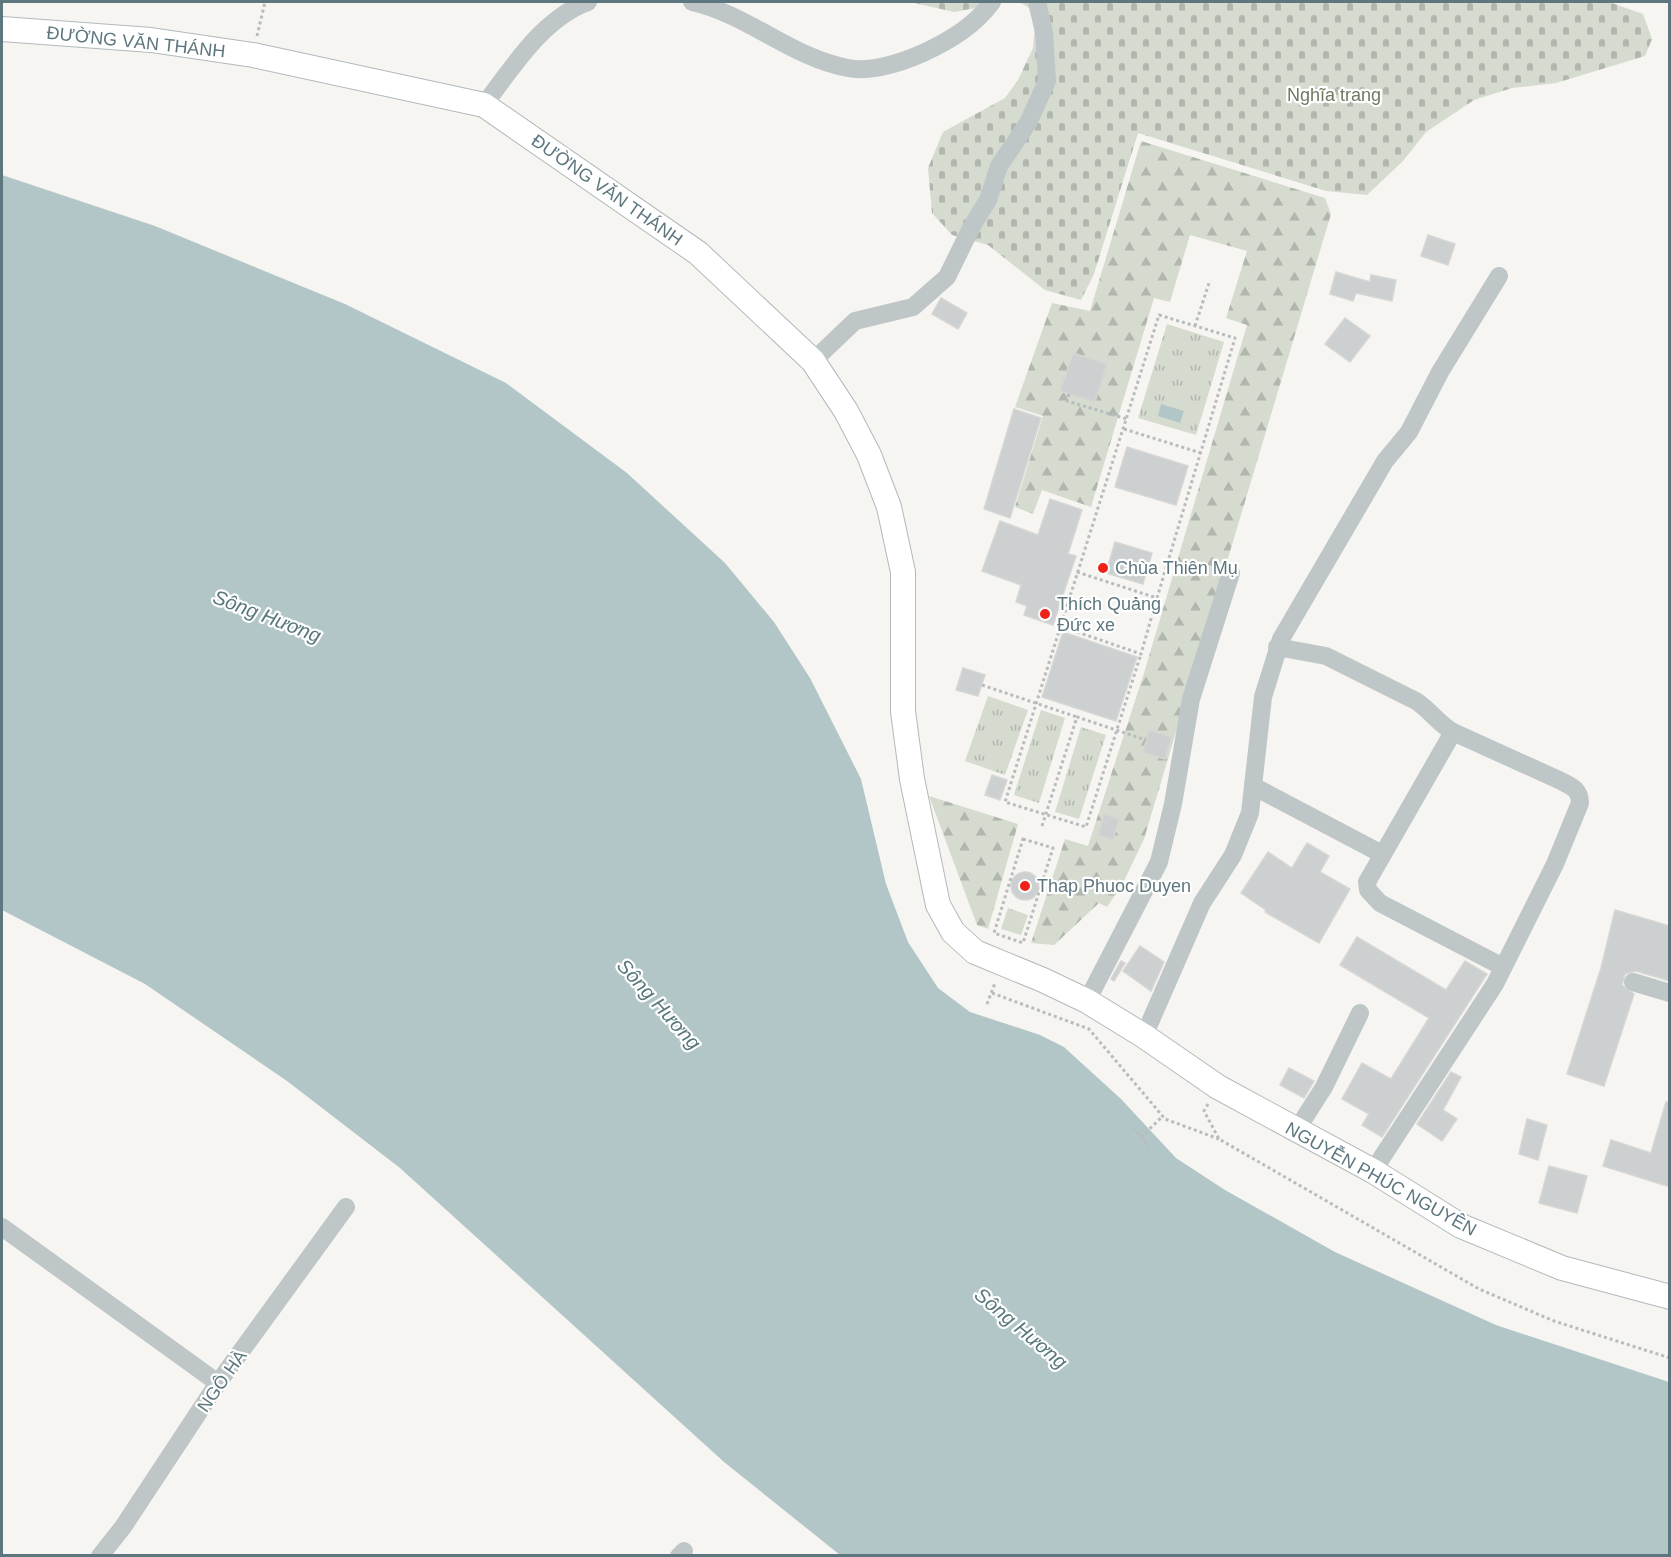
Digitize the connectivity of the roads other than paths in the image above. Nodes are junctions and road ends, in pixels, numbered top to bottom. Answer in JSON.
{"nodes":[{"id":1,"x":588,"y":2,"type":"edge"},
{"id":2,"x":692,"y":2,"type":"edge"},
{"id":3,"x":992,"y":2,"type":"edge"},
{"id":4,"x":1037,"y":2,"type":"edge"},
{"id":5,"x":2,"y":29,"type":"edge"},
{"id":6,"x":484,"y":105,"type":"junction"},
{"id":7,"x":1499,"y":276,"type":"dead end"},
{"id":8,"x":813,"y":361,"type":"junction"},
{"id":9,"x":1231,"y":573,"type":"dead end"},
{"id":10,"x":1277,"y":647,"type":"junction"},
{"id":11,"x":1453,"y":732,"type":"junction"},
{"id":12,"x":1253,"y":786,"type":"junction"},
{"id":13,"x":1383,"y":854,"type":"junction"},
{"id":14,"x":1503,"y":967,"type":"junction"},
{"id":15,"x":1633,"y":982,"type":"dead end"},
{"id":16,"x":1670,"y":993,"type":"edge"},
{"id":17,"x":1087,"y":1001,"type":"junction"},
{"id":18,"x":1360,"y":1013,"type":"dead end"},
{"id":19,"x":1144,"y":1036,"type":"junction"},
{"id":20,"x":1296,"y":1131,"type":"junction"},
{"id":21,"x":1373,"y":1171,"type":"junction"},
{"id":22,"x":346,"y":1207,"type":"dead end"},
{"id":23,"x":2,"y":1227,"type":"edge"},
{"id":24,"x":1670,"y":1297,"type":"edge"},
{"id":25,"x":218,"y":1383,"type":"junction"},
{"id":26,"x":100,"y":1556,"type":"edge"}],
"edges":[{"from":1,"to":6,"type":"street"},
{"from":2,"to":3,"type":"street"},
{"from":4,"to":8,"type":"street"},
{"from":5,"to":6,"type":"main road","name":"ĐƯỜNG VĂN THÁNH"},
{"from":6,"to":8,"type":"main road","name":"ĐƯỜNG VĂN THÁNH"},
{"from":7,"to":10,"type":"street"},
{"from":8,"to":17,"type":"main road","name":"ĐƯỜNG VĂN THÁNH"},
{"from":9,"to":17,"type":"street"},
{"from":10,"to":11,"type":"street"},
{"from":10,"to":12,"type":"street"},
{"from":11,"to":13,"type":"street"},
{"from":11,"to":14,"type":"street"},
{"from":12,"to":13,"type":"street"},
{"from":12,"to":19,"type":"street"},
{"from":13,"to":14,"type":"street"},
{"from":14,"to":21,"type":"street"},
{"from":15,"to":16,"type":"street"},
{"from":17,"to":19,"type":"main road","name":"NGUYỄN PHÚC NGUYÊN"},
{"from":18,"to":20,"type":"street"},
{"from":19,"to":20,"type":"main road","name":"NGUYỄN PHÚC NGUYÊN"},
{"from":20,"to":21,"type":"main road","name":"NGUYỄN PHÚC NGUYÊN"},
{"from":21,"to":24,"type":"main road","name":"NGUYỄN PHÚC NGUYÊN"},
{"from":22,"to":25,"type":"street","name":"NGÔ HÀ"},
{"from":23,"to":25,"type":"street"},
{"from":25,"to":26,"type":"street","name":"NGÔ HÀ"}]}
